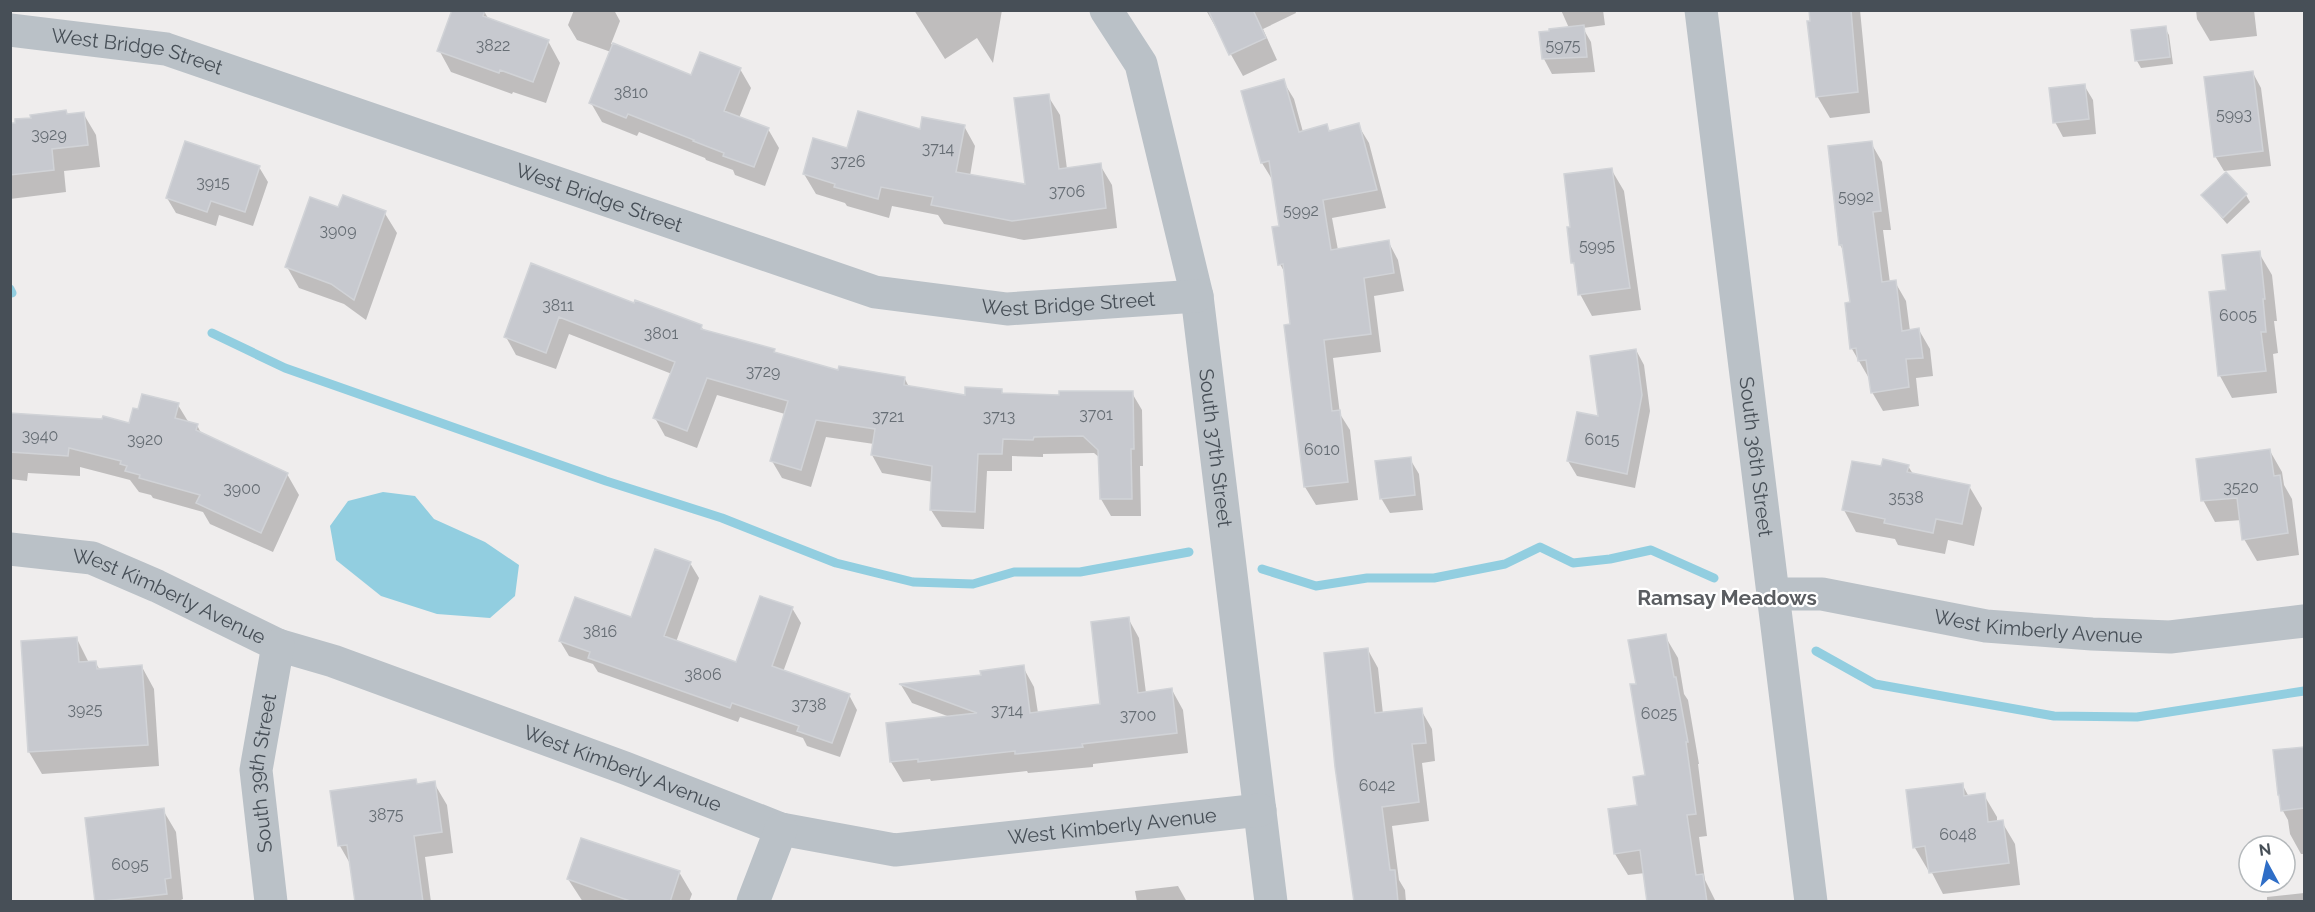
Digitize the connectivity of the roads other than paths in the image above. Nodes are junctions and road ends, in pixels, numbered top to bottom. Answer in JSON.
{"nodes":[{"id":1,"x":1106,"y":10,"type":"edge"},
{"id":2,"x":1701,"y":10,"type":"edge"},
{"id":3,"x":10,"y":30,"type":"edge"},
{"id":4,"x":1197,"y":296,"type":"junction"},
{"id":5,"x":10,"y":549,"type":"edge"},
{"id":6,"x":1773,"y":594,"type":"junction"},
{"id":7,"x":2304,"y":621,"type":"edge"},
{"id":8,"x":278,"y":645,"type":"junction"},
{"id":9,"x":1260,"y":810,"type":"junction"},
{"id":10,"x":781,"y":829,"type":"junction"},
{"id":11,"x":271,"y":902,"type":"edge"},
{"id":12,"x":753,"y":902,"type":"edge"},
{"id":13,"x":1271,"y":902,"type":"edge"},
{"id":14,"x":1811,"y":902,"type":"edge"}],
"edges":[{"from":1,"to":4,"type":"street","name":"South 37th Street"},
{"from":2,"to":6,"type":"street","name":"South 36th Street"},
{"from":3,"to":4,"type":"street","name":"West Bridge Street"},
{"from":4,"to":9,"type":"street","name":"South 37th Street"},
{"from":5,"to":8,"type":"street","name":"West Kimberly Avenue"},
{"from":6,"to":7,"type":"street","name":"West Kimberly Avenue"},
{"from":6,"to":14,"type":"street","name":"South 36th Street"},
{"from":8,"to":10,"type":"street","name":"West Kimberly Avenue"},
{"from":8,"to":11,"type":"street","name":"South 39th Street"},
{"from":9,"to":10,"type":"street","name":"West Kimberly Avenue"},
{"from":9,"to":13,"type":"street","name":"South 37th Street"},
{"from":10,"to":12,"type":"street"}]}
